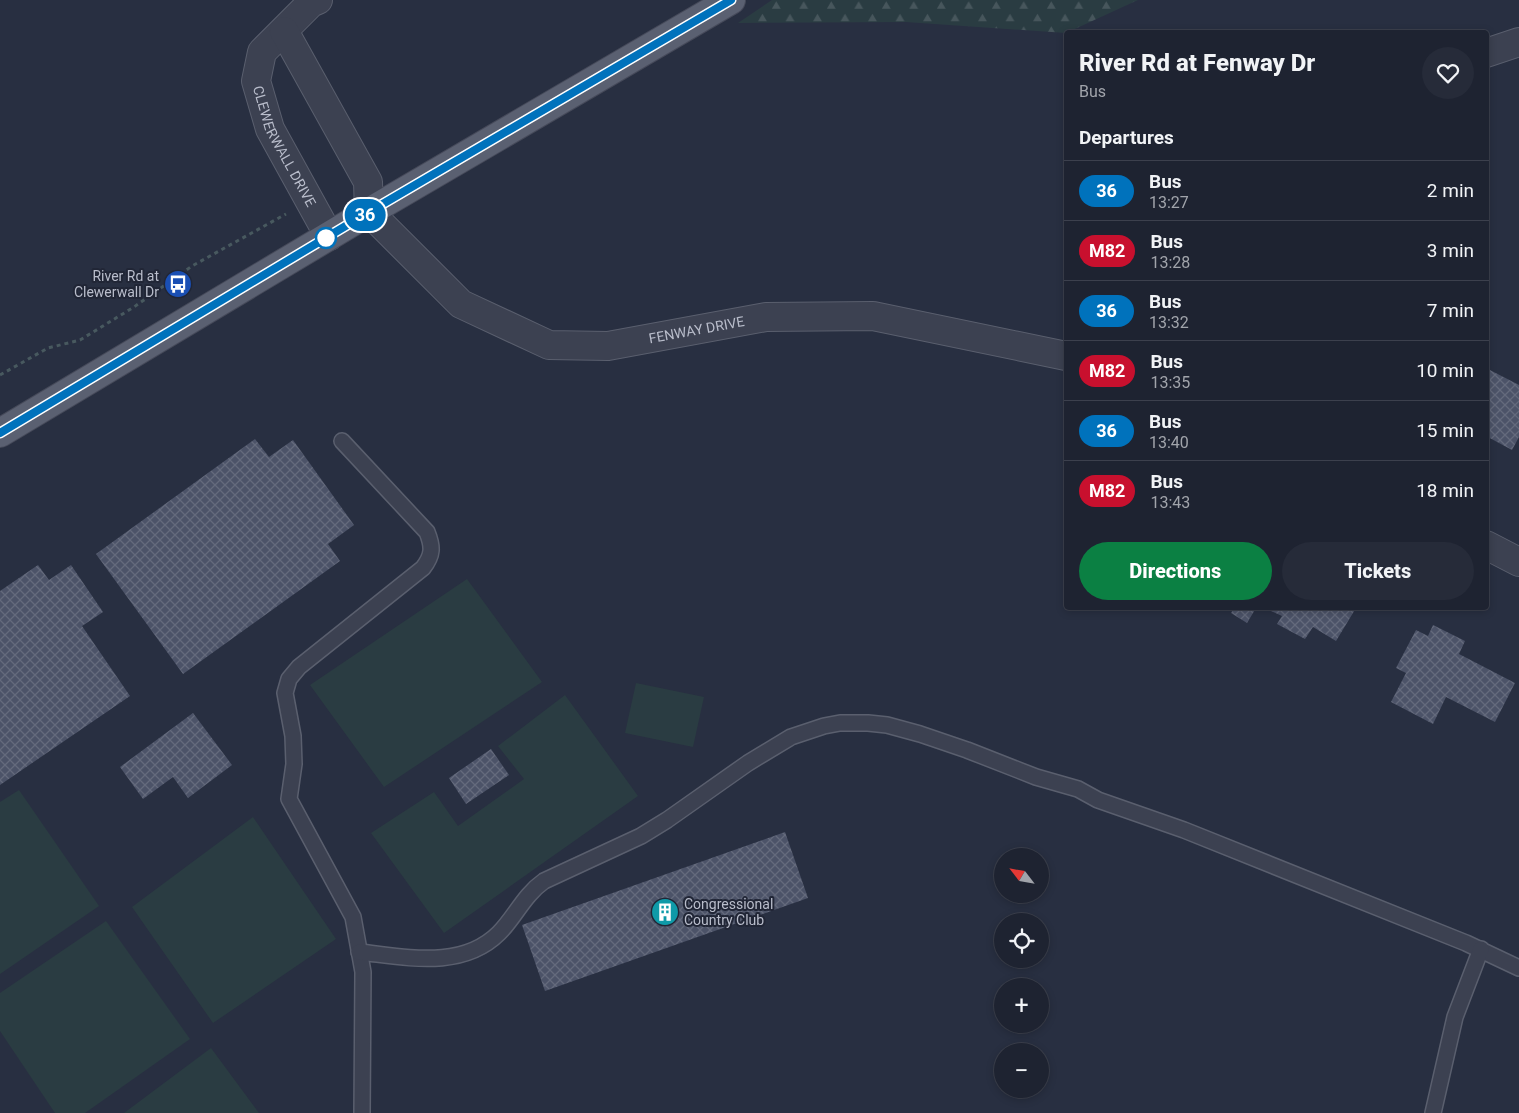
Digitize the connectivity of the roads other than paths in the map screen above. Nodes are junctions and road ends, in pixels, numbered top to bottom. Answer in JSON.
{"nodes":[{"id":1,"x":318,"y":0,"type":"edge"},
{"id":2,"x":731,"y":0,"type":"edge"},
{"id":3,"x":284,"y":30,"type":"junction"},
{"id":4,"x":1519,"y":42,"type":"edge"},
{"id":5,"x":1489,"y":52,"type":"edge"},
{"id":6,"x":369,"y":212,"type":"junction"},
{"id":7,"x":329,"y":236,"type":"junction"},
{"id":8,"x":1064,"y":356,"type":"edge"},
{"id":9,"x":0,"y":433,"type":"edge"},
{"id":10,"x":342,"y":441,"type":"dead end"},
{"id":11,"x":1489,"y":547,"type":"edge"},
{"id":12,"x":1519,"y":562,"type":"edge"},
{"id":13,"x":1480,"y":949,"type":"junction"},
{"id":14,"x":359,"y":952,"type":"junction"},
{"id":15,"x":1519,"y":968,"type":"edge"},
{"id":16,"x":362,"y":1113,"type":"edge"},
{"id":17,"x":1433,"y":1113,"type":"edge"}],
"edges":[{"from":1,"to":3,"type":"street","name":"CLEWERWALL DRIVE"},
{"from":2,"to":6,"type":"main road"},
{"from":3,"to":6,"type":"street"},
{"from":3,"to":7,"type":"street","name":"CLEWERWALL DRIVE"},
{"from":4,"to":5,"type":"street"},
{"from":6,"to":7,"type":"main road"},
{"from":6,"to":8,"type":"street","name":"FENWAY DRIVE"},
{"from":7,"to":9,"type":"main road"},
{"from":10,"to":14,"type":"lane"},
{"from":11,"to":12,"type":"street"},
{"from":13,"to":14,"type":"lane"},
{"from":13,"to":15,"type":"lane"},
{"from":13,"to":17,"type":"lane"},
{"from":14,"to":16,"type":"lane"}]}
